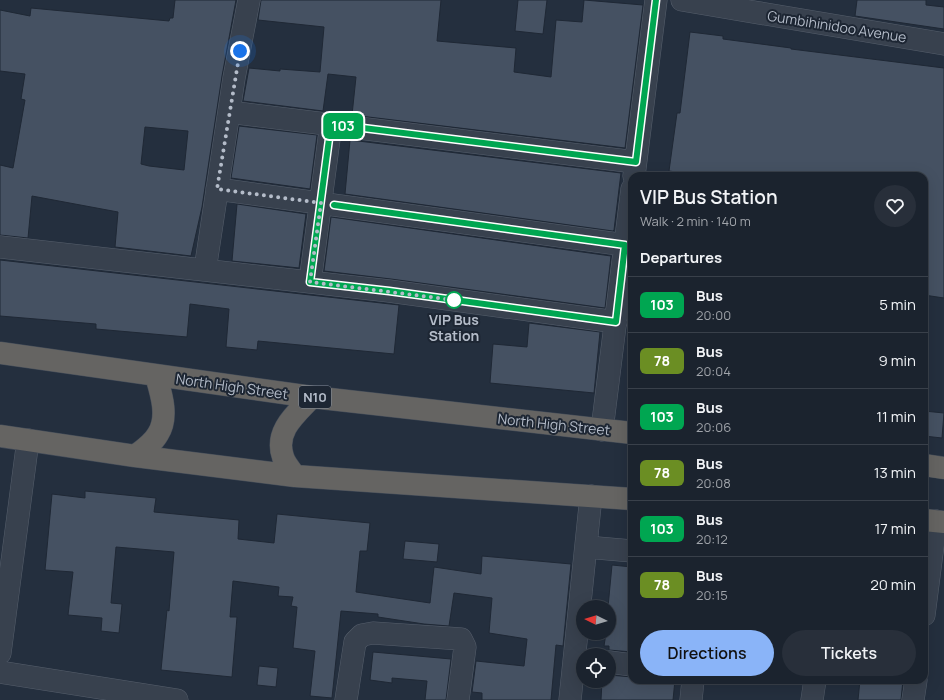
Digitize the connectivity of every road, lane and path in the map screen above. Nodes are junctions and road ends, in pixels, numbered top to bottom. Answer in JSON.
{"nodes":[{"id":1,"x":249,"y":0,"type":"edge"},
{"id":2,"x":656,"y":0,"type":"edge"},
{"id":3,"x":682,"y":0,"type":"edge"},
{"id":4,"x":944,"y":44,"type":"edge"},
{"id":5,"x":229,"y":112,"type":"junction"},
{"id":6,"x":331,"y":124,"type":"junction"},
{"id":7,"x":635,"y":169,"type":"edge"},
{"id":8,"x":217,"y":189,"type":"junction"},
{"id":9,"x":321,"y":203,"type":"junction"},
{"id":10,"x":628,"y":221,"type":"edge"},
{"id":11,"x":625,"y":245,"type":"junction"},
{"id":12,"x":0,"y":247,"type":"edge"},
{"id":13,"x":205,"y":270,"type":"junction"},
{"id":14,"x":310,"y":282,"type":"junction"},
{"id":15,"x":616,"y":322,"type":"junction"},
{"id":16,"x":0,"y":352,"type":"edge"},
{"id":17,"x":156,"y":376,"type":"junction"},
{"id":18,"x":312,"y":397,"type":"junction"},
{"id":19,"x":602,"y":430,"type":"junction"},
{"id":20,"x":628,"y":433,"type":"edge"},
{"id":21,"x":0,"y":436,"type":"edge"},
{"id":22,"x":28,"y":440,"type":"junction"},
{"id":23,"x":135,"y":456,"type":"junction"},
{"id":24,"x":928,"y":466,"type":"edge"},
{"id":25,"x":944,"y":468,"type":"edge"},
{"id":26,"x":295,"y":476,"type":"junction"},
{"id":27,"x":591,"y":496,"type":"junction"},
{"id":28,"x":628,"y":499,"type":"edge"},
{"id":29,"x":935,"y":521,"type":"edge"},
{"id":30,"x":586,"y":547,"type":"junction"},
{"id":31,"x":628,"y":551,"type":"edge"},
{"id":32,"x":928,"y":581,"type":"edge"},
{"id":33,"x":580,"y":648,"type":"edge"},
{"id":34,"x":0,"y":653,"type":"edge"},
{"id":35,"x":616,"y":663,"type":"edge"},
{"id":36,"x":628,"y":664,"type":"edge"},
{"id":37,"x":0,"y":672,"type":"edge"},
{"id":38,"x":576,"y":673,"type":"edge"},
{"id":39,"x":692,"y":684,"type":"edge"},
{"id":40,"x":814,"y":684,"type":"edge"},
{"id":41,"x":915,"y":684,"type":"edge"},
{"id":42,"x":177,"y":700,"type":"edge"},
{"id":43,"x":346,"y":700,"type":"edge"},
{"id":44,"x":458,"y":700,"type":"edge"},
{"id":45,"x":570,"y":700,"type":"edge"},
{"id":46,"x":690,"y":700,"type":"edge"},
{"id":47,"x":812,"y":700,"type":"edge"},
{"id":48,"x":913,"y":700,"type":"edge"}],
"edges":[{"from":1,"to":5,"type":"street"},
{"from":2,"to":7,"type":"street"},
{"from":3,"to":4,"type":"street","name":"Gumbihinidoo Avenue"},
{"from":5,"to":6,"type":"street"},
{"from":5,"to":8,"type":"street"},
{"from":6,"to":7,"type":"street"},
{"from":6,"to":9,"type":"street"},
{"from":8,"to":9,"type":"street"},
{"from":8,"to":13,"type":"street"},
{"from":9,"to":11,"type":"street"},
{"from":9,"to":14,"type":"street"},
{"from":10,"to":11,"type":"street"},
{"from":11,"to":15,"type":"street"},
{"from":12,"to":13,"type":"street"},
{"from":13,"to":14,"type":"street"},
{"from":14,"to":15,"type":"street"},
{"from":15,"to":19,"type":"street"},
{"from":16,"to":17,"type":"highway","name":"North High Street","number":"N10"},
{"from":17,"to":18,"type":"highway","name":"North High Street","number":"N10"},
{"from":17,"to":23,"type":"highway"},
{"from":18,"to":19,"type":"highway","name":"North High Street","number":"N10"},
{"from":18,"to":26,"type":"highway"},
{"from":19,"to":20,"type":"highway","name":"North High Street","number":"N10"},
{"from":21,"to":22,"type":"highway"},
{"from":22,"to":23,"type":"highway"},
{"from":22,"to":34,"type":"street"},
{"from":23,"to":26,"type":"highway"},
{"from":24,"to":25,"type":"highway"},
{"from":26,"to":27,"type":"highway"},
{"from":27,"to":28,"type":"highway"},
{"from":27,"to":30,"type":"street"},
{"from":29,"to":32,"type":"street"},
{"from":30,"to":31,"type":"street"},
{"from":30,"to":33,"type":"street"},
{"from":35,"to":36,"type":"street"},
{"from":37,"to":42,"type":"street"},
{"from":38,"to":45,"type":"street"},
{"from":39,"to":46,"type":"street"},
{"from":40,"to":47,"type":"street"},
{"from":41,"to":48,"type":"street"},
{"from":43,"to":44,"type":"street"}]}
